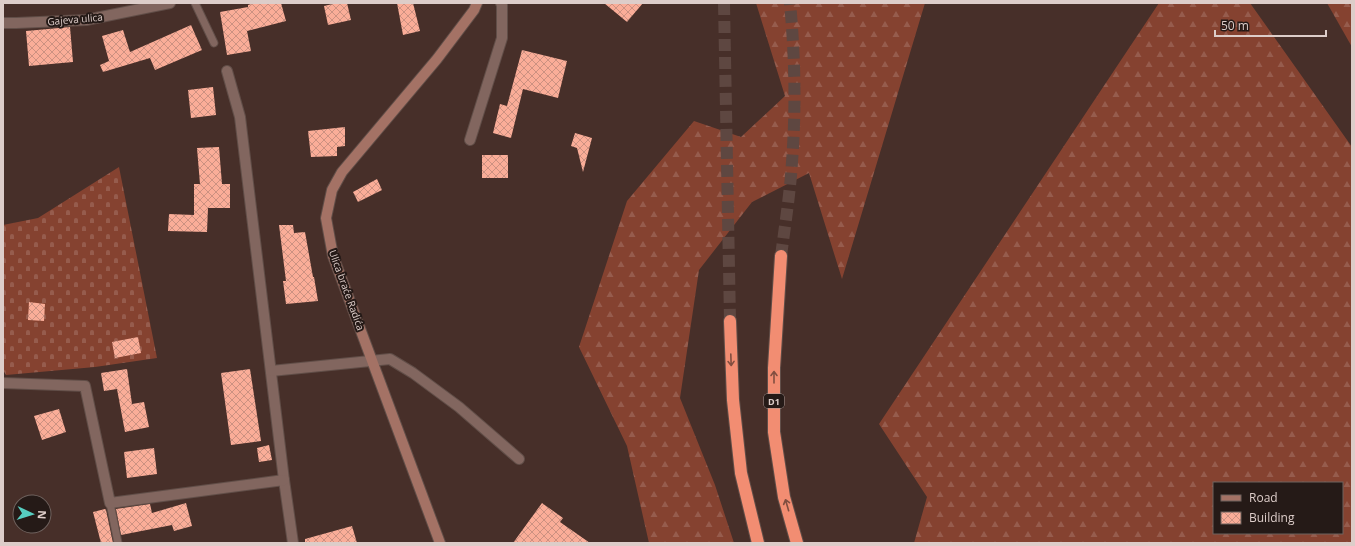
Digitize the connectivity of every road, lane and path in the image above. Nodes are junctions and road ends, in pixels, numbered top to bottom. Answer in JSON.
{"nodes":[{"id":1,"x":170,"y":3,"type":"edge"},
{"id":2,"x":195,"y":3,"type":"edge"},
{"id":3,"x":477,"y":3,"type":"edge"},
{"id":4,"x":501,"y":3,"type":"edge"},
{"id":5,"x":3,"y":23,"type":"edge"},
{"id":6,"x":214,"y":43,"type":"dead end"},
{"id":7,"x":227,"y":71,"type":"dead end"},
{"id":8,"x":470,"y":140,"type":"dead end"},
{"id":9,"x":781,"y":256,"type":"tunnel mouth"},
{"id":10,"x":730,"y":321,"type":"tunnel mouth"},
{"id":11,"x":373,"y":360,"type":"junction"},
{"id":12,"x":271,"y":371,"type":"junction"},
{"id":13,"x":3,"y":382,"type":"edge"},
{"id":14,"x":519,"y":459,"type":"dead end"},
{"id":15,"x":284,"y":480,"type":"junction"},
{"id":16,"x":110,"y":502,"type":"junction"},
{"id":17,"x":118,"y":543,"type":"edge"},
{"id":18,"x":293,"y":543,"type":"edge"},
{"id":19,"x":440,"y":543,"type":"edge"},
{"id":20,"x":758,"y":543,"type":"edge"},
{"id":21,"x":797,"y":543,"type":"edge"}],
"edges":[{"from":1,"to":5,"type":"street","name":"Gajeva ulica"},
{"from":2,"to":6,"type":"lane"},
{"from":3,"to":11,"type":"main road","name":"Ulica braće Radića"},
{"from":4,"to":8,"type":"street"},
{"from":7,"to":12,"type":"street"},
{"from":21,"to":9,"type":"highway","number":"D1","one_way":true},
{"from":10,"to":20,"type":"highway","one_way":true},
{"from":11,"to":12,"type":"street"},
{"from":11,"to":14,"type":"street"},
{"from":11,"to":19,"type":"main road","name":"Ulica braće Radića"},
{"from":12,"to":15,"type":"street"},
{"from":13,"to":16,"type":"street"},
{"from":15,"to":16,"type":"street"},
{"from":15,"to":18,"type":"street"},
{"from":16,"to":17,"type":"lane"}]}
